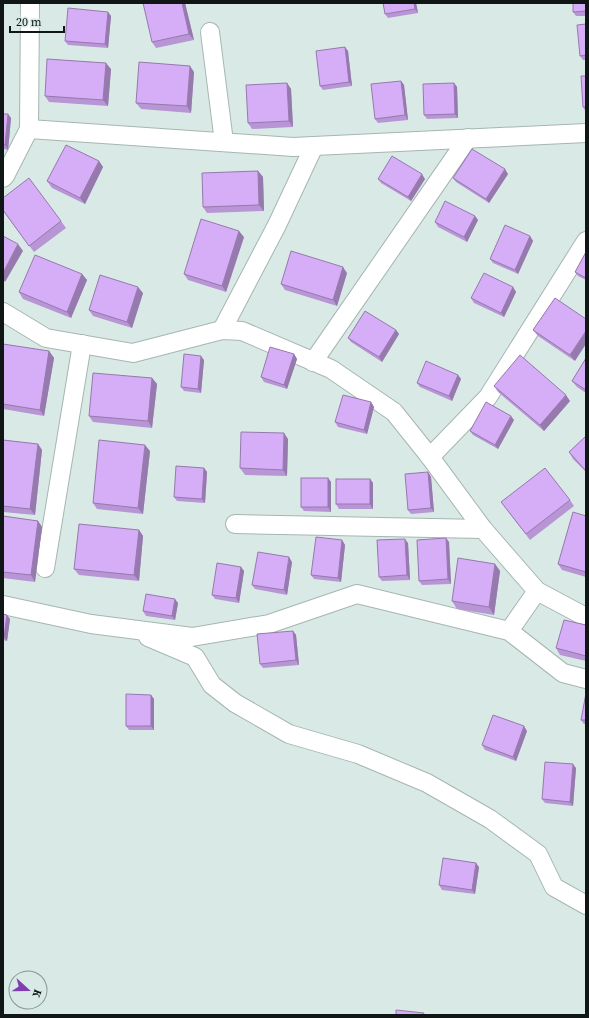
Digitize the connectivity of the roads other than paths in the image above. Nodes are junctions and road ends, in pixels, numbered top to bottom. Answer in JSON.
{"nodes":[{"id":1,"x":30,"y":3,"type":"edge"},
{"id":2,"x":210,"y":32,"type":"dead end"},
{"id":3,"x":29,"y":128,"type":"junction"},
{"id":4,"x":586,"y":133,"type":"edge"},
{"id":5,"x":468,"y":138,"type":"junction"},
{"id":6,"x":224,"y":142,"type":"junction"},
{"id":7,"x":314,"y":146,"type":"junction"},
{"id":8,"x":4,"y":177,"type":"edge"},
{"id":9,"x":586,"y":241,"type":"edge"},
{"id":10,"x":3,"y":312,"type":"edge"},
{"id":11,"x":222,"y":330,"type":"junction"},
{"id":12,"x":82,"y":344,"type":"junction"},
{"id":13,"x":313,"y":362,"type":"junction"},
{"id":14,"x":430,"y":457,"type":"junction"},
{"id":15,"x":235,"y":524,"type":"dead end"},
{"id":16,"x":483,"y":529,"type":"junction"},
{"id":17,"x":45,"y":568,"type":"dead end"},
{"id":18,"x":537,"y":591,"type":"junction"},
{"id":19,"x":3,"y":605,"type":"edge"},
{"id":20,"x":586,"y":615,"type":"edge"},
{"id":21,"x":128,"y":628,"type":"junction"},
{"id":22,"x":509,"y":631,"type":"junction"},
{"id":23,"x":586,"y":679,"type":"edge"},
{"id":24,"x":586,"y":905,"type":"edge"}],
"edges":[{"from":1,"to":3,"type":"street"},
{"from":2,"to":6,"type":"street"},
{"from":3,"to":6,"type":"street"},
{"from":3,"to":8,"type":"street"},
{"from":4,"to":5,"type":"street"},
{"from":5,"to":7,"type":"street"},
{"from":5,"to":13,"type":"street"},
{"from":6,"to":7,"type":"street"},
{"from":7,"to":11,"type":"street"},
{"from":9,"to":14,"type":"street"},
{"from":10,"to":12,"type":"street"},
{"from":11,"to":12,"type":"street"},
{"from":11,"to":13,"type":"street"},
{"from":12,"to":17,"type":"street"},
{"from":13,"to":14,"type":"street"},
{"from":14,"to":16,"type":"street"},
{"from":15,"to":16,"type":"street"},
{"from":16,"to":18,"type":"street"},
{"from":18,"to":20,"type":"street"},
{"from":18,"to":22,"type":"street"},
{"from":19,"to":21,"type":"street"},
{"from":21,"to":22,"type":"street"},
{"from":21,"to":24,"type":"street"},
{"from":22,"to":23,"type":"street"}]}
